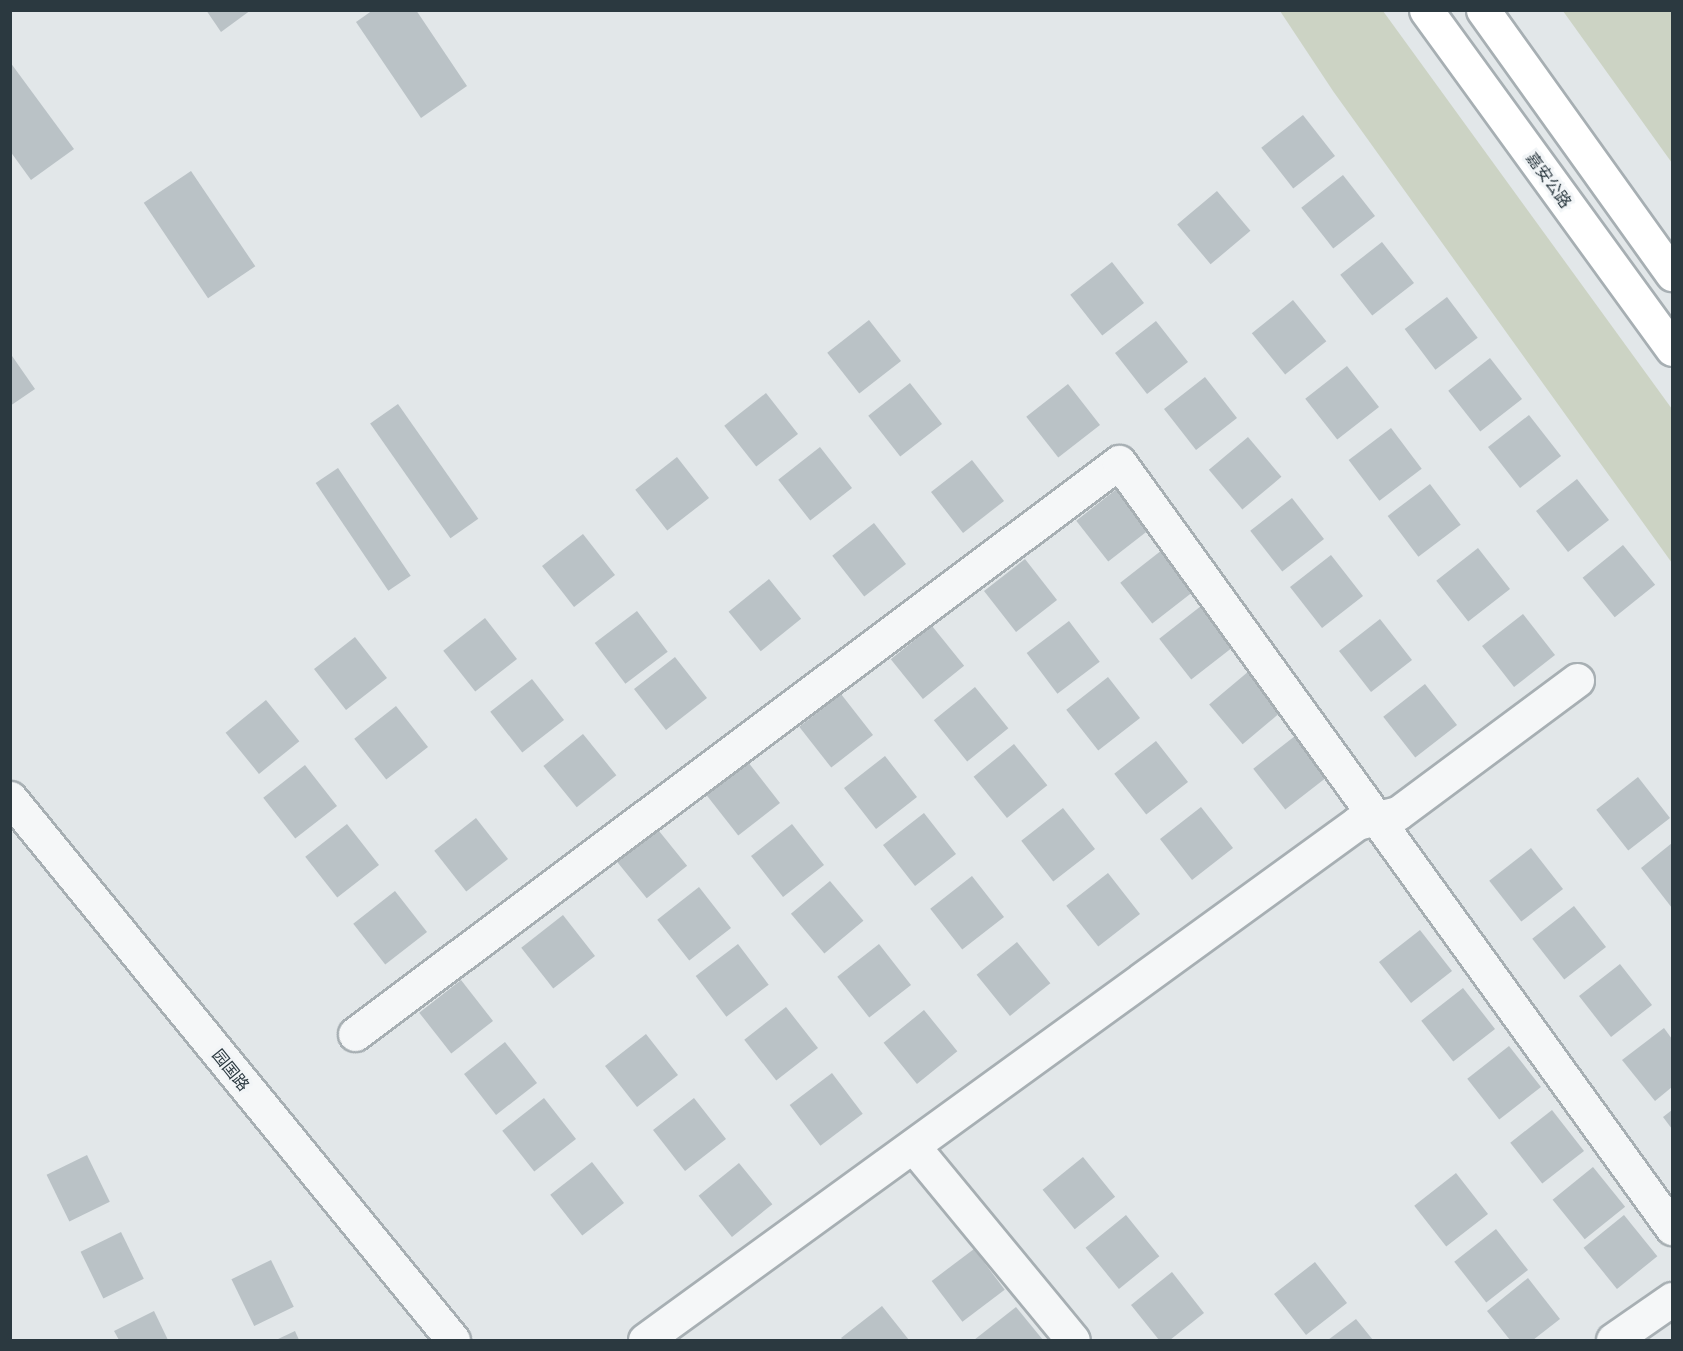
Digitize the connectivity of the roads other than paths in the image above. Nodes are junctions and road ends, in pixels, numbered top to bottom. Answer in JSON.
{"nodes":[{"id":1,"x":1426,"y":10,"type":"edge"},
{"id":2,"x":1483,"y":10,"type":"edge"},
{"id":3,"x":1672,"y":274,"type":"edge"},
{"id":4,"x":1672,"y":349,"type":"edge"},
{"id":5,"x":1577,"y":680,"type":"dead end"},
{"id":6,"x":10,"y":798,"type":"edge"},
{"id":7,"x":1380,"y":819,"type":"junction"},
{"id":8,"x":355,"y":1034,"type":"dead end"},
{"id":9,"x":913,"y":1146,"type":"junction"},
{"id":10,"x":1672,"y":1228,"type":"edge"},
{"id":11,"x":1672,"y":1299,"type":"edge"},
{"id":12,"x":453,"y":1341,"type":"edge"},
{"id":13,"x":645,"y":1341,"type":"edge"},
{"id":14,"x":1073,"y":1341,"type":"edge"},
{"id":15,"x":1613,"y":1341,"type":"edge"}],
"edges":[{"from":1,"to":4,"type":"main road","name":"嘉安公路"},
{"from":2,"to":3,"type":"main road"},
{"from":5,"to":7,"type":"street"},
{"from":6,"to":12,"type":"street","name":"园国路"},
{"from":7,"to":8,"type":"street"},
{"from":7,"to":9,"type":"street"},
{"from":7,"to":10,"type":"street"},
{"from":9,"to":13,"type":"street"},
{"from":9,"to":14,"type":"street"},
{"from":11,"to":15,"type":"street"}]}
